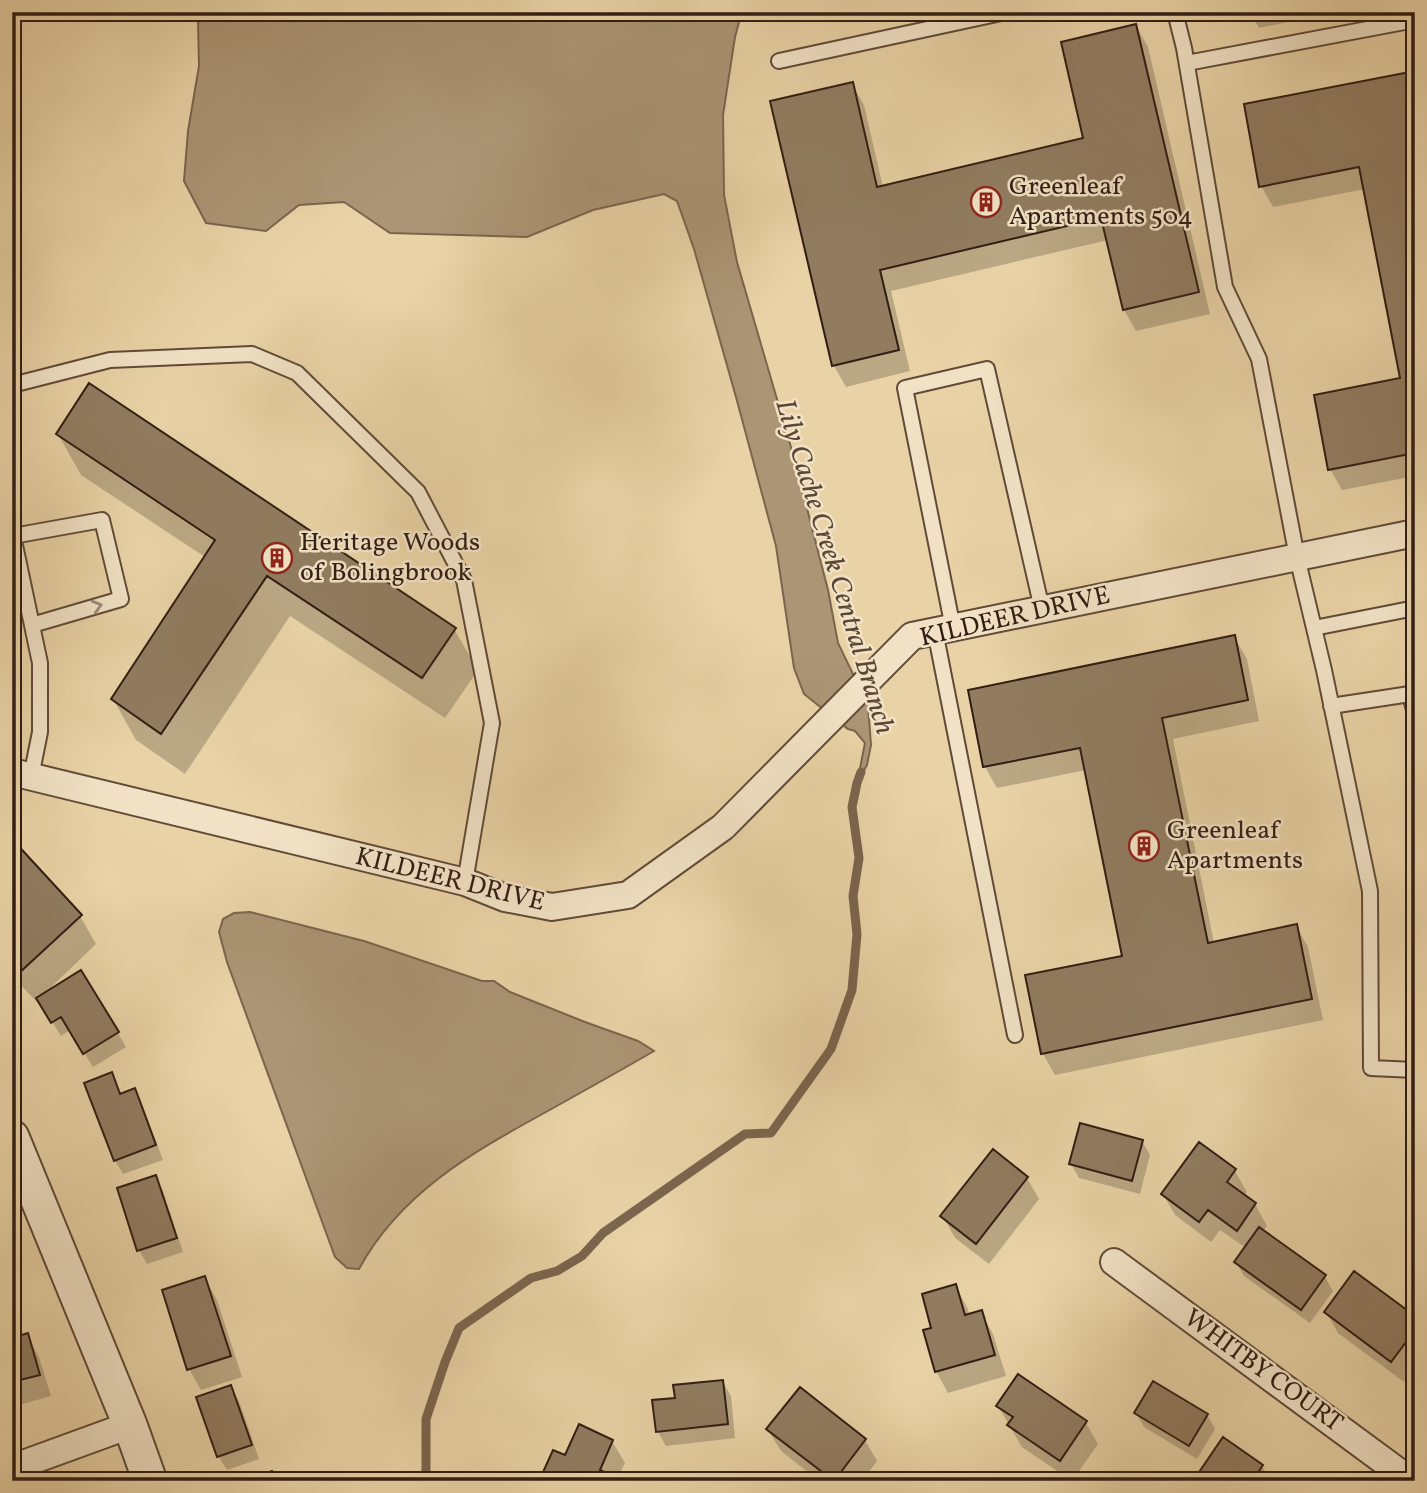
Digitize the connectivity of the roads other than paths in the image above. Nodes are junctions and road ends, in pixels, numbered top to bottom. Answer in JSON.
{"nodes":[{"id":1,"x":1006,"y":12,"type":"edge"},
{"id":2,"x":1175,"y":12,"type":"edge"},
{"id":3,"x":1415,"y":20,"type":"edge"},
{"id":4,"x":779,"y":61,"type":"dead end"},
{"id":5,"x":1187,"y":63,"type":"junction"},
{"id":6,"x":12,"y":385,"type":"edge"},
{"id":7,"x":1415,"y":533,"type":"edge"},
{"id":8,"x":13,"y":534,"type":"edge"},
{"id":9,"x":1297,"y":557,"type":"junction"},
{"id":10,"x":1415,"y":608,"type":"edge"},
{"id":11,"x":1042,"y":609,"type":"junction"},
{"id":12,"x":32,"y":625,"type":"junction"},
{"id":13,"x":1314,"y":628,"type":"junction"},
{"id":14,"x":944,"y":630,"type":"junction"},
{"id":15,"x":1331,"y":706,"type":"junction"},
{"id":16,"x":1415,"y":714,"type":"edge"},
{"id":17,"x":22,"y":774,"type":"edge"},
{"id":18,"x":465,"y":882,"type":"junction"},
{"id":19,"x":1015,"y":1035,"type":"dead end"},
{"id":20,"x":1415,"y":1070,"type":"edge"},
{"id":21,"x":12,"y":1137,"type":"edge"},
{"id":22,"x":1114,"y":1262,"type":"dead end"},
{"id":23,"x":130,"y":1424,"type":"junction"},
{"id":24,"x":12,"y":1468,"type":"edge"},
{"id":25,"x":150,"y":1481,"type":"edge"},
{"id":26,"x":1411,"y":1481,"type":"edge"}],
"edges":[{"from":1,"to":4,"type":"lane"},
{"from":2,"to":5,"type":"lane"},
{"from":3,"to":5,"type":"lane"},
{"from":5,"to":9,"type":"lane"},
{"from":6,"to":18,"type":"lane"},
{"from":7,"to":9,"type":"street","name":"KILDEER DRIVE"},
{"from":8,"to":12,"type":"lane"},
{"from":12,"to":8,"type":"lane","one_way":true},
{"from":9,"to":11,"type":"street","name":"KILDEER DRIVE"},
{"from":9,"to":13,"type":"lane"},
{"from":10,"to":13,"type":"lane"},
{"from":11,"to":14,"type":"street","name":"KILDEER DRIVE"},
{"from":11,"to":14,"type":"lane"},
{"from":12,"to":17,"type":"lane"},
{"from":13,"to":15,"type":"lane"},
{"from":14,"to":18,"type":"street","name":"KILDEER DRIVE"},
{"from":14,"to":19,"type":"lane"},
{"from":15,"to":16,"type":"lane"},
{"from":15,"to":20,"type":"lane"},
{"from":17,"to":18,"type":"street","name":"KILDEER DRIVE"},
{"from":21,"to":23,"type":"street"},
{"from":22,"to":26,"type":"street","name":"WHITBY COURT"},
{"from":23,"to":24,"type":"street"},
{"from":23,"to":25,"type":"street"}]}
